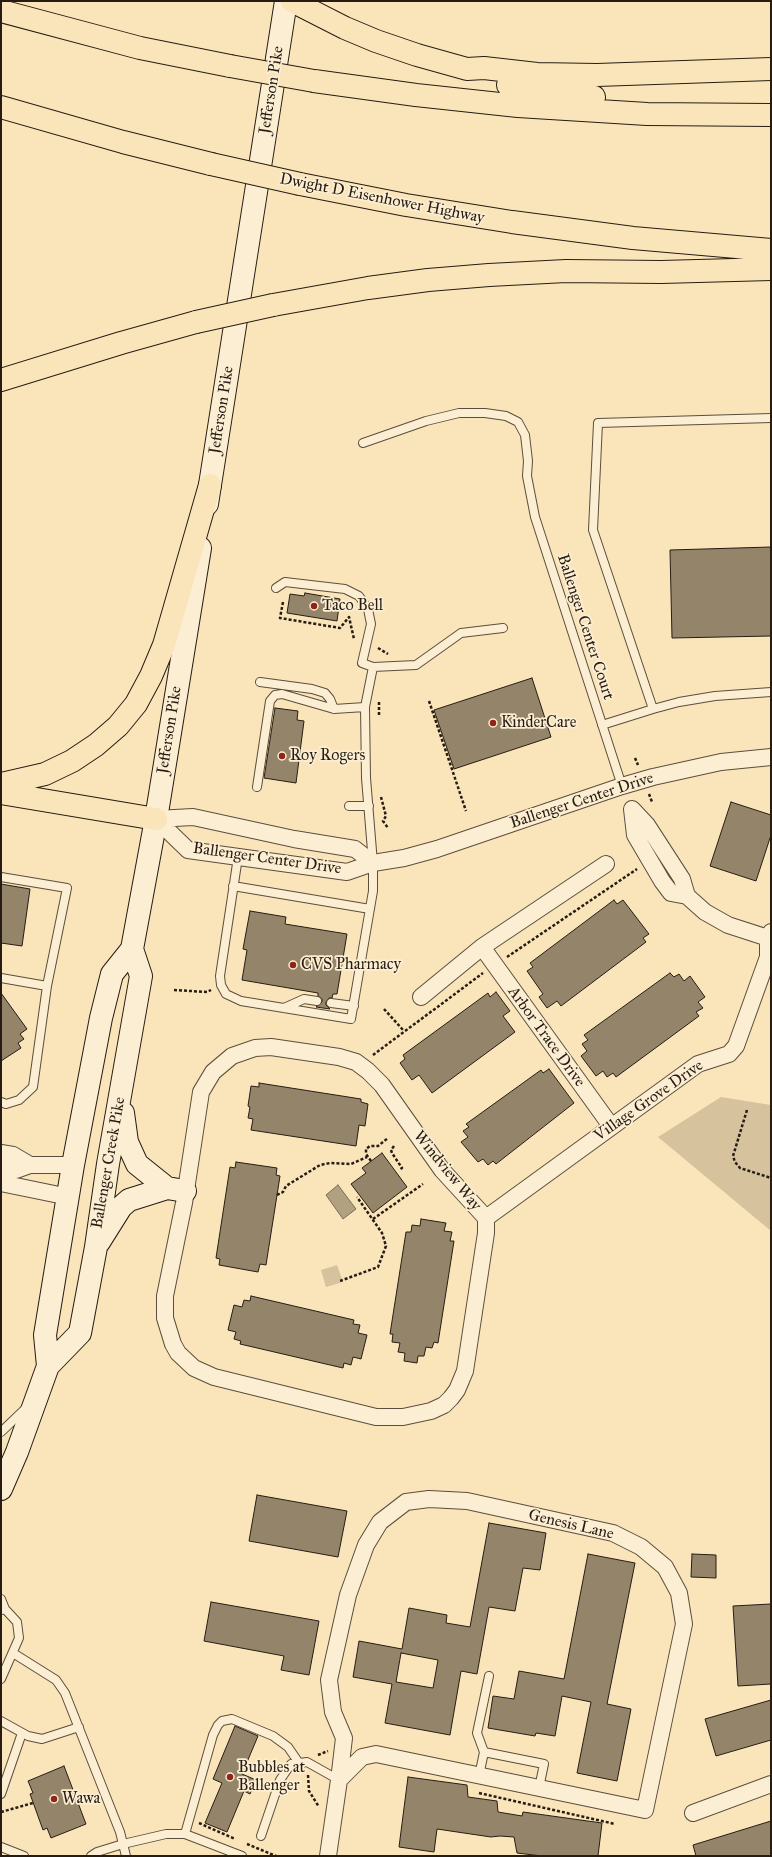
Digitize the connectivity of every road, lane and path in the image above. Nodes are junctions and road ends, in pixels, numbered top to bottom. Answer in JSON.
{"nodes":[{"id":1,"x":286,"y":1,"type":"edge"},
{"id":2,"x":292,"y":1,"type":"edge"},
{"id":3,"x":1,"y":11,"type":"edge"},
{"id":4,"x":467,"y":69,"type":"junction"},
{"id":5,"x":771,"y":69,"type":"edge"},
{"id":6,"x":1,"y":107,"type":"edge"},
{"id":7,"x":734,"y":115,"type":"junction"},
{"id":8,"x":771,"y":115,"type":"edge"},
{"id":9,"x":771,"y":250,"type":"edge"},
{"id":10,"x":771,"y":269,"type":"edge"},
{"id":11,"x":1,"y":380,"type":"edge"},
{"id":12,"x":771,"y":418,"type":"edge"},
{"id":13,"x":363,"y":443,"type":"dead end"},
{"id":14,"x":210,"y":485,"type":"junction"},
{"id":15,"x":276,"y":588,"type":"dead end"},
{"id":16,"x":503,"y":628,"type":"dead end"},
{"id":17,"x":373,"y":667,"type":"junction"},
{"id":18,"x":260,"y":682,"type":"dead end"},
{"id":19,"x":771,"y":692,"type":"edge"},
{"id":20,"x":429,"y":701,"type":"dead end"},
{"id":21,"x":365,"y":707,"type":"junction"},
{"id":22,"x":334,"y":709,"type":"junction"},
{"id":23,"x":653,"y":709,"type":"junction"},
{"id":24,"x":602,"y":725,"type":"junction"},
{"id":25,"x":771,"y":757,"type":"edge"},
{"id":26,"x":1,"y":784,"type":"edge"},
{"id":27,"x":622,"y":786,"type":"junction"},
{"id":28,"x":257,"y":787,"type":"dead end"},
{"id":29,"x":1,"y":793,"type":"edge"},
{"id":30,"x":349,"y":806,"type":"dead end"},
{"id":31,"x":368,"y":806,"type":"junction"},
{"id":32,"x":466,"y":811,"type":"dead end"},
{"id":33,"x":156,"y":819,"type":"junction"},
{"id":34,"x":238,"y":857,"type":"junction"},
{"id":35,"x":373,"y":863,"type":"junction"},
{"id":36,"x":606,"y":864,"type":"dead end"},
{"id":37,"x":1,"y":877,"type":"edge"},
{"id":38,"x":233,"y":886,"type":"junction"},
{"id":39,"x":370,"y":909,"type":"junction"},
{"id":40,"x":770,"y":936,"type":"edge"},
{"id":41,"x":482,"y":947,"type":"junction"},
{"id":42,"x":132,"y":949,"type":"junction"},
{"id":43,"x":1,"y":978,"type":"edge"},
{"id":44,"x":221,"y":985,"type":"junction"},
{"id":45,"x":47,"y":986,"type":"junction"},
{"id":46,"x":174,"y":990,"type":"dead end"},
{"id":47,"x":421,"y":997,"type":"dead end"},
{"id":48,"x":317,"y":1001,"type":"dead end"},
{"id":49,"x":331,"y":1003,"type":"dead end"},
{"id":50,"x":354,"y":1006,"type":"junction"},
{"id":51,"x":284,"y":1008,"type":"junction"},
{"id":52,"x":384,"y":1009,"type":"dead end"},
{"id":53,"x":404,"y":1031,"type":"dead end"},
{"id":54,"x":121,"y":1096,"type":"junction"},
{"id":55,"x":1,"y":1102,"type":"edge"},
{"id":56,"x":747,"y":1110,"type":"dead end"},
{"id":57,"x":611,"y":1126,"type":"junction"},
{"id":58,"x":388,"y":1138,"type":"dead end"},
{"id":59,"x":394,"y":1146,"type":"dead end"},
{"id":60,"x":1,"y":1153,"type":"edge"},
{"id":61,"x":367,"y":1157,"type":"junction"},
{"id":62,"x":371,"y":1161,"type":"dead end"},
{"id":63,"x":30,"y":1165,"type":"junction"},
{"id":64,"x":73,"y":1165,"type":"junction"},
{"id":65,"x":1,"y":1167,"type":"edge"},
{"id":66,"x":398,"y":1170,"type":"dead end"},
{"id":67,"x":771,"y":1178,"type":"edge"},
{"id":68,"x":1,"y":1183,"type":"edge"},
{"id":69,"x":423,"y":1184,"type":"dead end"},
{"id":70,"x":176,"y":1189,"type":"junction"},
{"id":71,"x":277,"y":1195,"type":"dead end"},
{"id":72,"x":68,"y":1197,"type":"junction"},
{"id":73,"x":357,"y":1197,"type":"dead end"},
{"id":74,"x":486,"y":1218,"type":"junction"},
{"id":75,"x":373,"y":1219,"type":"junction"},
{"id":76,"x":96,"y":1247,"type":"junction"},
{"id":77,"x":340,"y":1281,"type":"dead end"},
{"id":78,"x":48,"y":1366,"type":"junction"},
{"id":79,"x":36,"y":1399,"type":"junction"},
{"id":80,"x":1,"y":1432,"type":"edge"},
{"id":81,"x":1,"y":1489,"type":"edge"},
{"id":82,"x":1,"y":1599,"type":"edge"},
{"id":83,"x":3,"y":1610,"type":"edge"},
{"id":84,"x":13,"y":1653,"type":"junction"},
{"id":85,"x":489,"y":1676,"type":"dead end"},
{"id":86,"x":1,"y":1679,"type":"edge"},
{"id":87,"x":1,"y":1721,"type":"edge"},
{"id":88,"x":79,"y":1727,"type":"junction"},
{"id":89,"x":22,"y":1733,"type":"junction"},
{"id":90,"x":342,"y":1752,"type":"junction"},
{"id":91,"x":484,"y":1752,"type":"junction"},
{"id":92,"x":299,"y":1763,"type":"junction"},
{"id":93,"x":311,"y":1764,"type":"junction"},
{"id":94,"x":339,"y":1780,"type":"junction"},
{"id":95,"x":478,"y":1781,"type":"junction"},
{"id":96,"x":771,"y":1784,"type":"edge"},
{"id":97,"x":540,"y":1788,"type":"junction"},
{"id":98,"x":1,"y":1794,"type":"edge"},
{"id":99,"x":33,"y":1803,"type":"dead end"},
{"id":100,"x":320,"y":1811,"type":"dead end"},
{"id":101,"x":1,"y":1812,"type":"edge"},
{"id":102,"x":693,"y":1813,"type":"dead end"},
{"id":103,"x":190,"y":1818,"type":"junction"},
{"id":104,"x":615,"y":1824,"type":"dead end"},
{"id":105,"x":185,"y":1834,"type":"junction"},
{"id":106,"x":261,"y":1836,"type":"dead end"},
{"id":107,"x":123,"y":1844,"type":"junction"},
{"id":108,"x":1,"y":1846,"type":"edge"},
{"id":109,"x":24,"y":1856,"type":"edge"},
{"id":110,"x":91,"y":1856,"type":"edge"},
{"id":111,"x":126,"y":1856,"type":"edge"},
{"id":112,"x":242,"y":1856,"type":"edge"},
{"id":113,"x":276,"y":1856,"type":"edge"},
{"id":114,"x":328,"y":1856,"type":"edge"}],
"edges":[{"from":1,"to":14,"type":"main road","name":"Jefferson Pike"},
{"from":2,"to":4,"type":"highway"},
{"from":3,"to":7,"type":"highway","bridge":true},
{"from":4,"to":5,"type":"highway"},
{"from":4,"to":7,"type":"highway"},
{"from":6,"to":9,"type":"highway","name":"Dwight D Eisenhower Highway","bridge":true},
{"from":7,"to":8,"type":"highway"},
{"from":10,"to":11,"type":"highway","bridge":true},
{"from":12,"to":23,"type":"lane"},
{"from":13,"to":24,"type":"lane","name":"Ballenger Center Court"},
{"from":14,"to":26,"type":"highway"},
{"from":14,"to":33,"type":"main road","name":"Jefferson Pike"},
{"from":15,"to":17,"type":"lane"},
{"from":16,"to":17,"type":"lane"},
{"from":17,"to":21,"type":"lane"},
{"from":18,"to":22,"type":"lane"},
{"from":19,"to":23,"type":"lane"},
{"from":20,"to":32,"type":"path"},
{"from":21,"to":22,"type":"lane"},
{"from":21,"to":31,"type":"lane"},
{"from":22,"to":28,"type":"lane"},
{"from":23,"to":24,"type":"lane"},
{"from":24,"to":27,"type":"lane","name":"Ballenger Center Court"},
{"from":25,"to":27,"type":"street","name":"Ballenger Center Drive"},
{"from":27,"to":35,"type":"street","name":"Ballenger Center Drive"},
{"from":27,"to":40,"type":"street"},
{"from":29,"to":33,"type":"highway"},
{"from":30,"to":31,"type":"lane"},
{"from":31,"to":35,"type":"lane"},
{"from":33,"to":34,"type":"street","name":"Ballenger Center Drive"},
{"from":33,"to":35,"type":"street","name":"Ballenger Center Drive"},
{"from":33,"to":42,"type":"main road","name":"Ballenger Creek Pike"},
{"from":34,"to":35,"type":"street","name":"Ballenger Center Drive"},
{"from":34,"to":38,"type":"lane"},
{"from":35,"to":39,"type":"lane"},
{"from":36,"to":41,"type":"street"},
{"from":37,"to":45,"type":"lane"},
{"from":38,"to":39,"type":"lane"},
{"from":38,"to":44,"type":"lane"},
{"from":39,"to":50,"type":"lane"},
{"from":40,"to":57,"type":"street","name":"Village Grove Drive"},
{"from":41,"to":47,"type":"street"},
{"from":41,"to":57,"type":"street","name":"Arbor Trace Drive"},
{"from":42,"to":54,"type":"main road","name":"Ballenger Creek Pike"},
{"from":42,"to":64,"type":"main road","name":"Ballenger Creek Pike"},
{"from":43,"to":45,"type":"lane"},
{"from":44,"to":46,"type":"path"},
{"from":44,"to":51,"type":"lane"},
{"from":45,"to":55,"type":"lane"},
{"from":48,"to":51,"type":"lane"},
{"from":49,"to":50,"type":"lane"},
{"from":50,"to":51,"type":"lane"},
{"from":52,"to":53,"type":"path"},
{"from":54,"to":70,"type":"main road"},
{"from":54,"to":76,"type":"main road","name":"Ballenger Creek Pike"},
{"from":56,"to":67,"type":"path"},
{"from":57,"to":74,"type":"street","name":"Village Grove Drive"},
{"from":58,"to":61,"type":"path"},
{"from":59,"to":66,"type":"path"},
{"from":60,"to":63,"type":"street"},
{"from":61,"to":62,"type":"path"},
{"from":61,"to":71,"type":"path"},
{"from":63,"to":64,"type":"street"},
{"from":63,"to":65,"type":"street"},
{"from":64,"to":72,"type":"main road","name":"Ballenger Creek Pike"},
{"from":68,"to":72,"type":"street"},
{"from":69,"to":75,"type":"path"},
{"from":70,"to":74,"type":"street","name":"Windview Way"},
{"from":70,"to":74,"type":"street","name":"Windview Way"},
{"from":70,"to":76,"type":"main road"},
{"from":72,"to":78,"type":"main road","name":"Ballenger Creek Pike"},
{"from":73,"to":75,"type":"path"},
{"from":75,"to":77,"type":"path"},
{"from":76,"to":78,"type":"main road","name":"Ballenger Creek Pike"},
{"from":78,"to":79,"type":"main road","name":"Ballenger Creek Pike"},
{"from":79,"to":80,"type":"lane"},
{"from":79,"to":81,"type":"main road","name":"Ballenger Creek Pike"},
{"from":82,"to":83,"type":"lane"},
{"from":83,"to":84,"type":"lane"},
{"from":84,"to":86,"type":"lane"},
{"from":84,"to":88,"type":"lane"},
{"from":85,"to":91,"type":"lane"},
{"from":87,"to":89,"type":"lane"},
{"from":88,"to":89,"type":"lane"},
{"from":88,"to":107,"type":"lane"},
{"from":89,"to":98,"type":"lane"},
{"from":90,"to":93,"type":"path"},
{"from":90,"to":94,"type":"street","name":"Genesis Lane"},
{"from":90,"to":97,"type":"street","name":"Genesis Lane"},
{"from":91,"to":95,"type":"lane"},
{"from":91,"to":97,"type":"lane"},
{"from":92,"to":93,"type":"lane"},
{"from":92,"to":103,"type":"lane"},
{"from":92,"to":106,"type":"lane"},
{"from":93,"to":94,"type":"lane"},
{"from":93,"to":100,"type":"path"},
{"from":94,"to":95,"type":"street","name":"Genesis Lane"},
{"from":94,"to":114,"type":"street"},
{"from":95,"to":97,"type":"street","name":"Genesis Lane"},
{"from":95,"to":104,"type":"path"},
{"from":96,"to":102,"type":"street"},
{"from":99,"to":101,"type":"path"},
{"from":103,"to":105,"type":"lane"},
{"from":103,"to":113,"type":"path"},
{"from":105,"to":107,"type":"lane"},
{"from":105,"to":112,"type":"lane"},
{"from":107,"to":110,"type":"lane"},
{"from":107,"to":111,"type":"lane"},
{"from":108,"to":109,"type":"lane"}]}
